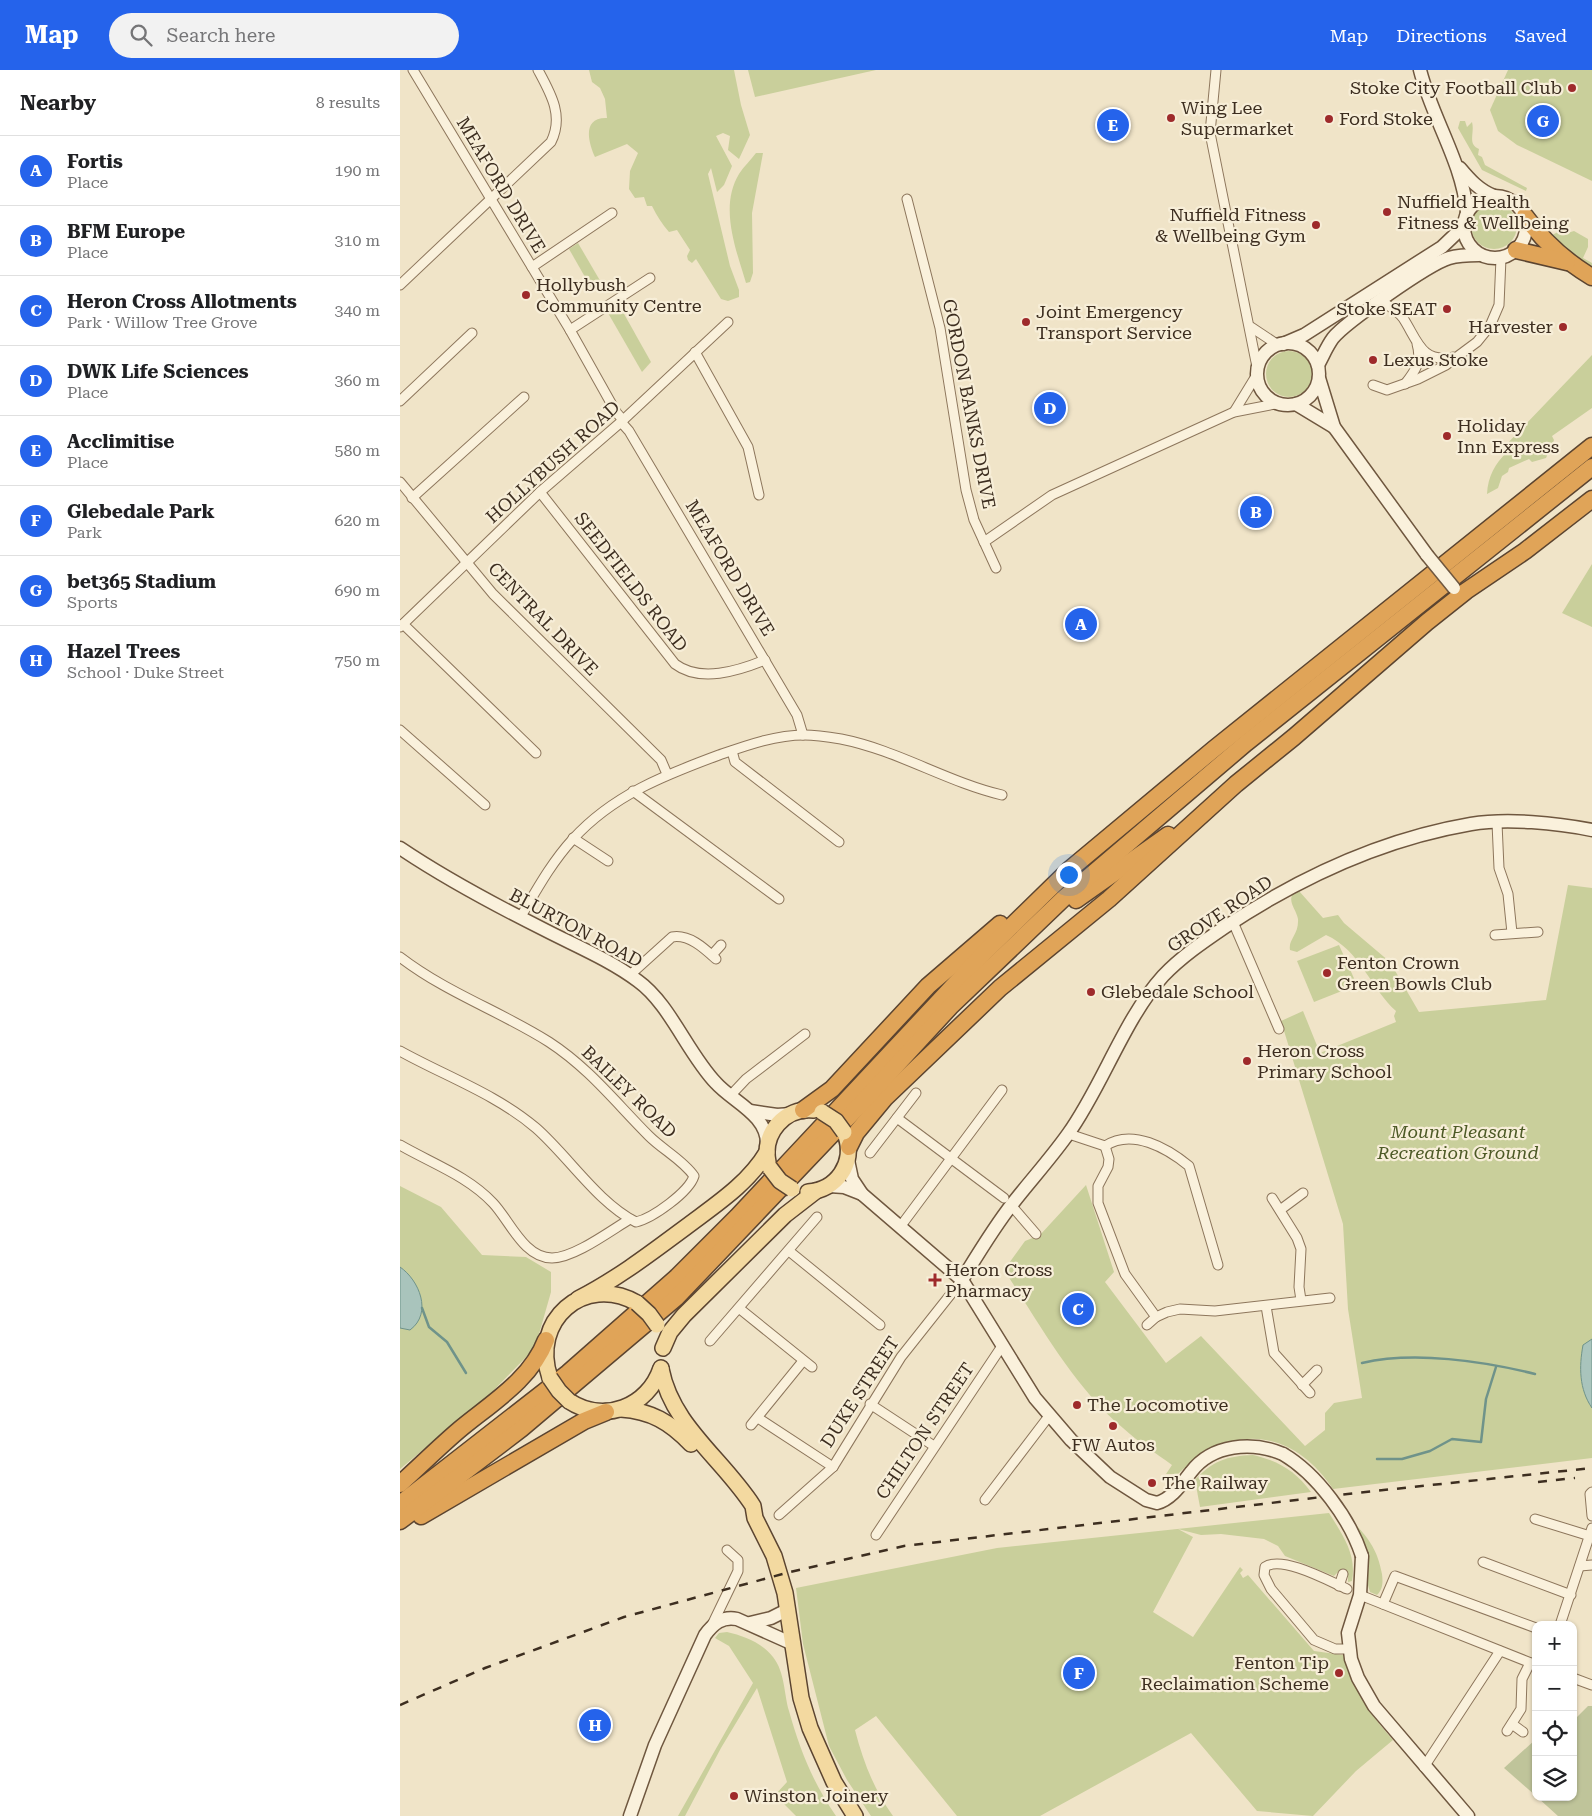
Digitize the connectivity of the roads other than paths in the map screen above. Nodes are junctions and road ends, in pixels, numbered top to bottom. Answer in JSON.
{"nodes":[{"id":1,"x":413,"y":70,"type":"edge"},
{"id":2,"x":538,"y":70,"type":"edge"},
{"id":3,"x":1216,"y":70,"type":"edge"},
{"id":4,"x":1420,"y":70,"type":"edge"},
{"id":5,"x":1455,"y":162,"type":"junction"},
{"id":6,"x":1494,"y":196,"type":"junction"},
{"id":7,"x":907,"y":199,"type":"dead end"},
{"id":8,"x":490,"y":201,"type":"junction"},
{"id":9,"x":1467,"y":212,"type":"junction"},
{"id":10,"x":612,"y":214,"type":"dead end"},
{"id":11,"x":1525,"y":216,"type":"junction"},
{"id":12,"x":1464,"y":226,"type":"junction"},
{"id":13,"x":1516,"y":250,"type":"junction"},
{"id":14,"x":1479,"y":255,"type":"junction"},
{"id":15,"x":1501,"y":258,"type":"junction"},
{"id":16,"x":1567,"y":262,"type":"junction"},
{"id":17,"x":532,"y":267,"type":"junction"},
{"id":18,"x":1592,"y":277,"type":"edge"},
{"id":19,"x":650,"y":278,"type":"dead end"},
{"id":20,"x":400,"y":285,"type":"edge"},
{"id":21,"x":1381,"y":300,"type":"junction"},
{"id":22,"x":728,"y":322,"type":"dead end"},
{"id":23,"x":1250,"y":327,"type":"junction"},
{"id":24,"x":570,"y":330,"type":"junction"},
{"id":25,"x":472,"y":333,"type":"dead end"},
{"id":26,"x":1416,"y":341,"type":"junction"},
{"id":27,"x":1280,"y":344,"type":"junction"},
{"id":28,"x":696,"y":352,"type":"junction"},
{"id":29,"x":1458,"y":355,"type":"junction"},
{"id":30,"x":1318,"y":365,"type":"junction"},
{"id":31,"x":1257,"y":372,"type":"junction"},
{"id":32,"x":1319,"y":378,"type":"junction"},
{"id":33,"x":1405,"y":384,"type":"junction"},
{"id":34,"x":1372,"y":386,"type":"dead end"},
{"id":35,"x":524,"y":397,"type":"dead end"},
{"id":36,"x":400,"y":401,"type":"edge"},
{"id":37,"x":1275,"y":404,"type":"junction"},
{"id":38,"x":1296,"y":404,"type":"junction"},
{"id":39,"x":1234,"y":412,"type":"junction"},
{"id":40,"x":622,"y":421,"type":"junction"},
{"id":41,"x":1334,"y":427,"type":"junction"},
{"id":42,"x":1592,"y":432,"type":"edge"},
{"id":43,"x":1592,"y":446,"type":"edge"},
{"id":44,"x":1592,"y":466,"type":"edge"},
{"id":45,"x":400,"y":482,"type":"edge"},
{"id":46,"x":540,"y":492,"type":"junction"},
{"id":47,"x":758,"y":495,"type":"dead end"},
{"id":48,"x":412,"y":498,"type":"junction"},
{"id":49,"x":1592,"y":499,"type":"edge"},
{"id":50,"x":1516,"y":506,"type":"junction"},
{"id":51,"x":984,"y":542,"type":"junction"},
{"id":52,"x":467,"y":564,"type":"junction"},
{"id":53,"x":996,"y":568,"type":"dead end"},
{"id":54,"x":1460,"y":590,"type":"junction"},
{"id":55,"x":402,"y":626,"type":"edge"},
{"id":56,"x":765,"y":660,"type":"junction"},
{"id":57,"x":400,"y":730,"type":"edge"},
{"id":58,"x":803,"y":735,"type":"junction"},
{"id":59,"x":732,"y":750,"type":"junction"},
{"id":60,"x":536,"y":753,"type":"dead end"},
{"id":61,"x":667,"y":774,"type":"junction"},
{"id":62,"x":1236,"y":784,"type":"junction"},
{"id":63,"x":633,"y":791,"type":"junction"},
{"id":64,"x":1002,"y":795,"type":"dead end"},
{"id":65,"x":485,"y":805,"type":"dead end"},
{"id":66,"x":1497,"y":823,"type":"junction"},
{"id":67,"x":1592,"y":830,"type":"edge"},
{"id":68,"x":574,"y":838,"type":"junction"},
{"id":69,"x":839,"y":842,"type":"dead end"},
{"id":70,"x":400,"y":848,"type":"edge"},
{"id":71,"x":608,"y":861,"type":"dead end"},
{"id":72,"x":1069,"y":870,"type":"junction"},
{"id":73,"x":779,"y":899,"type":"dead end"},
{"id":74,"x":520,"y":918,"type":"junction"},
{"id":75,"x":1233,"y":922,"type":"junction"},
{"id":76,"x":1538,"y":932,"type":"dead end"},
{"id":77,"x":1512,"y":933,"type":"junction"},
{"id":78,"x":1495,"y":935,"type":"dead end"},
{"id":79,"x":721,"y":945,"type":"dead end"},
{"id":80,"x":400,"y":957,"type":"edge"},
{"id":81,"x":630,"y":975,"type":"junction"},
{"id":82,"x":950,"y":1007,"type":"junction"},
{"id":83,"x":1279,"y":1029,"type":"dead end"},
{"id":84,"x":805,"y":1034,"type":"dead end"},
{"id":85,"x":400,"y":1051,"type":"edge"},
{"id":86,"x":1002,"y":1090,"type":"dead end"},
{"id":87,"x":916,"y":1093,"type":"dead end"},
{"id":88,"x":730,"y":1096,"type":"junction"},
{"id":89,"x":750,"y":1111,"type":"junction"},
{"id":90,"x":797,"y":1112,"type":"junction"},
{"id":91,"x":897,"y":1118,"type":"junction"},
{"id":92,"x":1069,"y":1134,"type":"junction"},
{"id":93,"x":400,"y":1144,"type":"edge"},
{"id":94,"x":847,"y":1146,"type":"junction"},
{"id":95,"x":1105,"y":1146,"type":"junction"},
{"id":96,"x":767,"y":1149,"type":"junction"},
{"id":97,"x":870,"y":1153,"type":"dead end"},
{"id":98,"x":950,"y":1159,"type":"junction"},
{"id":99,"x":823,"y":1188,"type":"junction"},
{"id":100,"x":1304,"y":1193,"type":"dead end"},
{"id":101,"x":862,"y":1194,"type":"junction"},
{"id":102,"x":1272,"y":1198,"type":"dead end"},
{"id":103,"x":1008,"y":1201,"type":"junction"},
{"id":104,"x":1280,"y":1210,"type":"junction"},
{"id":105,"x":817,"y":1217,"type":"dead end"},
{"id":106,"x":630,"y":1219,"type":"junction"},
{"id":107,"x":900,"y":1227,"type":"junction"},
{"id":108,"x":1036,"y":1234,"type":"dead end"},
{"id":109,"x":789,"y":1251,"type":"junction"},
{"id":110,"x":1218,"y":1265,"type":"dead end"},
{"id":111,"x":962,"y":1280,"type":"junction"},
{"id":112,"x":1330,"y":1298,"type":"dead end"},
{"id":113,"x":578,"y":1299,"type":"junction"},
{"id":114,"x":1301,"y":1300,"type":"junction"},
{"id":115,"x":1266,"y":1306,"type":"junction"},
{"id":116,"x":740,"y":1309,"type":"junction"},
{"id":117,"x":1156,"y":1317,"type":"junction"},
{"id":118,"x":880,"y":1325,"type":"dead end"},
{"id":119,"x":1147,"y":1325,"type":"dead end"},
{"id":120,"x":546,"y":1340,"type":"junction"},
{"id":121,"x":710,"y":1341,"type":"dead end"},
{"id":122,"x":1002,"y":1346,"type":"junction"},
{"id":123,"x":663,"y":1348,"type":"junction"},
{"id":124,"x":803,"y":1360,"type":"junction"},
{"id":125,"x":812,"y":1367,"type":"dead end"},
{"id":126,"x":661,"y":1369,"type":"junction"},
{"id":127,"x":1317,"y":1370,"type":"dead end"},
{"id":128,"x":1302,"y":1384,"type":"junction"},
{"id":129,"x":1310,"y":1393,"type":"dead end"},
{"id":130,"x":870,"y":1404,"type":"junction"},
{"id":131,"x":613,"y":1410,"type":"junction"},
{"id":132,"x":1049,"y":1416,"type":"junction"},
{"id":133,"x":758,"y":1418,"type":"junction"},
{"id":134,"x":751,"y":1425,"type":"dead end"},
{"id":135,"x":934,"y":1446,"type":"junction"},
{"id":136,"x":833,"y":1467,"type":"junction"},
{"id":137,"x":400,"y":1484,"type":"edge"},
{"id":138,"x":1592,"y":1492,"type":"edge"},
{"id":139,"x":985,"y":1500,"type":"dead end"},
{"id":140,"x":400,"y":1504,"type":"edge"},
{"id":141,"x":779,"y":1515,"type":"dead end"},
{"id":142,"x":1592,"y":1516,"type":"edge"},
{"id":143,"x":756,"y":1518,"type":"junction"},
{"id":144,"x":1535,"y":1518,"type":"dead end"},
{"id":145,"x":400,"y":1520,"type":"edge"},
{"id":146,"x":400,"y":1529,"type":"edge"},
{"id":147,"x":1591,"y":1532,"type":"edge"},
{"id":148,"x":876,"y":1535,"type":"dead end"},
{"id":149,"x":727,"y":1550,"type":"dead end"},
{"id":150,"x":1483,"y":1562,"type":"dead end"},
{"id":151,"x":1592,"y":1565,"type":"edge"},
{"id":152,"x":1580,"y":1566,"type":"junction"},
{"id":153,"x":1343,"y":1574,"type":"dead end"},
{"id":154,"x":1360,"y":1595,"type":"junction"},
{"id":155,"x":1571,"y":1595,"type":"junction"},
{"id":156,"x":1383,"y":1604,"type":"junction"},
{"id":157,"x":786,"y":1610,"type":"junction"},
{"id":158,"x":1561,"y":1621,"type":"edge"},
{"id":159,"x":750,"y":1623,"type":"junction"},
{"id":160,"x":712,"y":1625,"type":"junction"},
{"id":161,"x":1532,"y":1629,"type":"edge"},
{"id":162,"x":792,"y":1644,"type":"junction"},
{"id":163,"x":1349,"y":1649,"type":"junction"},
{"id":164,"x":1500,"y":1651,"type":"junction"},
{"id":165,"x":1532,"y":1664,"type":"edge"},
{"id":166,"x":1532,"y":1665,"type":"edge"},
{"id":167,"x":1577,"y":1679,"type":"edge"},
{"id":168,"x":1592,"y":1685,"type":"edge"},
{"id":169,"x":1523,"y":1732,"type":"dead end"},
{"id":170,"x":1424,"y":1767,"type":"junction"},
{"id":171,"x":630,"y":1816,"type":"edge"},
{"id":172,"x":855,"y":1816,"type":"edge"},
{"id":173,"x":1468,"y":1816,"type":"edge"}],
"edges":[{"from":1,"to":8,"type":"street","name":"MEAFORD DRIVE"},
{"from":2,"to":8,"type":"street"},
{"from":3,"to":23,"type":"street"},
{"from":4,"to":5,"type":"street"},
{"from":5,"to":6,"type":"street"},
{"from":5,"to":9,"type":"street"},
{"from":6,"to":9,"type":"street"},
{"from":6,"to":11,"type":"street"},
{"from":7,"to":51,"type":"street","name":"GORDON BANKS DRIVE"},
{"from":8,"to":17,"type":"street","name":"MEAFORD DRIVE"},
{"from":8,"to":20,"type":"street"},
{"from":9,"to":12,"type":"street"},
{"from":10,"to":17,"type":"street"},
{"from":11,"to":13,"type":"street"},
{"from":11,"to":16,"type":"highway"},
{"from":12,"to":14,"type":"street"},
{"from":12,"to":27,"type":"street"},
{"from":13,"to":15,"type":"street"},
{"from":13,"to":16,"type":"highway"},
{"from":14,"to":15,"type":"street"},
{"from":14,"to":21,"type":"street"},
{"from":15,"to":29,"type":"street"},
{"from":16,"to":18,"type":"highway"},
{"from":17,"to":24,"type":"street","name":"MEAFORD DRIVE"},
{"from":19,"to":24,"type":"street"},
{"from":21,"to":26,"type":"street"},
{"from":21,"to":30,"type":"street"},
{"from":22,"to":28,"type":"street","name":"HOLLYBUSH ROAD"},
{"from":23,"to":27,"type":"street"},
{"from":23,"to":31,"type":"street"},
{"from":24,"to":40,"type":"street","name":"MEAFORD DRIVE"},
{"from":25,"to":36,"type":"street"},
{"from":26,"to":29,"type":"street"},
{"from":26,"to":33,"type":"street"},
{"from":27,"to":30,"type":"street"},
{"from":27,"to":31,"type":"street"},
{"from":28,"to":40,"type":"street","name":"HOLLYBUSH ROAD"},
{"from":28,"to":47,"type":"street"},
{"from":29,"to":33,"type":"street"},
{"from":30,"to":32,"type":"street"},
{"from":31,"to":37,"type":"street"},
{"from":31,"to":39,"type":"street"},
{"from":32,"to":38,"type":"street"},
{"from":32,"to":41,"type":"street"},
{"from":33,"to":34,"type":"street"},
{"from":35,"to":48,"type":"street"},
{"from":37,"to":38,"type":"street"},
{"from":37,"to":39,"type":"street","name":"GORDON BANKS DRIVE"},
{"from":38,"to":41,"type":"street"},
{"from":39,"to":51,"type":"street","name":"GORDON BANKS DRIVE"},
{"from":40,"to":46,"type":"street","name":"HOLLYBUSH ROAD"},
{"from":40,"to":56,"type":"street","name":"MEAFORD DRIVE"},
{"from":41,"to":54,"type":"street"},
{"from":42,"to":50,"type":"highway"},
{"from":43,"to":50,"type":"highway"},
{"from":44,"to":82,"type":"highway"},
{"from":45,"to":48,"type":"street","name":"CENTRAL DRIVE"},
{"from":46,"to":52,"type":"street","name":"HOLLYBUSH ROAD"},
{"from":46,"to":56,"type":"street","name":"SEEDFIELDS ROAD"},
{"from":48,"to":52,"type":"street","name":"CENTRAL DRIVE"},
{"from":49,"to":54,"type":"highway"},
{"from":50,"to":72,"type":"highway"},
{"from":51,"to":53,"type":"street"},
{"from":52,"to":55,"type":"street","name":"HOLLYBUSH ROAD"},
{"from":52,"to":61,"type":"street","name":"CENTRAL DRIVE"},
{"from":54,"to":62,"type":"highway"},
{"from":55,"to":60,"type":"street"},
{"from":56,"to":58,"type":"street","name":"MEAFORD DRIVE"},
{"from":57,"to":65,"type":"street"},
{"from":58,"to":59,"type":"street"},
{"from":58,"to":64,"type":"street"},
{"from":59,"to":61,"type":"street"},
{"from":59,"to":69,"type":"street"},
{"from":61,"to":63,"type":"street"},
{"from":62,"to":82,"type":"highway"},
{"from":62,"to":94,"type":"highway"},
{"from":63,"to":68,"type":"street"},
{"from":63,"to":73,"type":"street"},
{"from":66,"to":67,"type":"street","name":"GROVE ROAD"},
{"from":66,"to":75,"type":"street","name":"GROVE ROAD"},
{"from":66,"to":77,"type":"street"},
{"from":68,"to":71,"type":"street"},
{"from":68,"to":74,"type":"street"},
{"from":70,"to":74,"type":"street","name":"BLURTON ROAD"},
{"from":72,"to":90,"type":"highway"},
{"from":72,"to":140,"type":"highway"},
{"from":74,"to":81,"type":"street","name":"BLURTON ROAD"},
{"from":75,"to":83,"type":"street"},
{"from":75,"to":92,"type":"street","name":"GROVE ROAD"},
{"from":76,"to":77,"type":"street"},
{"from":77,"to":78,"type":"street"},
{"from":79,"to":81,"type":"street"},
{"from":80,"to":106,"type":"street","name":"BAILEY ROAD"},
{"from":81,"to":88,"type":"street","name":"BLURTON ROAD"},
{"from":82,"to":145,"type":"highway"},
{"from":84,"to":88,"type":"street"},
{"from":85,"to":106,"type":"street"},
{"from":86,"to":98,"type":"street"},
{"from":87,"to":91,"type":"street"},
{"from":88,"to":89,"type":"street","name":"BLURTON ROAD"},
{"from":89,"to":90,"type":"street","name":"BLURTON ROAD"},
{"from":89,"to":96,"type":"street","name":"BLURTON ROAD"},
{"from":90,"to":94,"type":"main road","bridge":true},
{"from":90,"to":96,"type":"main road"},
{"from":91,"to":97,"type":"street"},
{"from":91,"to":98,"type":"street"},
{"from":92,"to":95,"type":"street"},
{"from":92,"to":103,"type":"street","name":"GROVE ROAD"},
{"from":93,"to":106,"type":"street"},
{"from":94,"to":99,"type":"main road"},
{"from":94,"to":101,"type":"street"},
{"from":95,"to":110,"type":"street"},
{"from":95,"to":117,"type":"street"},
{"from":96,"to":99,"type":"main road","bridge":true},
{"from":96,"to":113,"type":"main road"},
{"from":98,"to":103,"type":"street"},
{"from":98,"to":107,"type":"street"},
{"from":99,"to":101,"type":"street"},
{"from":99,"to":123,"type":"main road"},
{"from":100,"to":104,"type":"street"},
{"from":101,"to":107,"type":"street"},
{"from":102,"to":104,"type":"street"},
{"from":103,"to":108,"type":"street"},
{"from":103,"to":111,"type":"street","name":"GROVE ROAD"},
{"from":104,"to":114,"type":"street"},
{"from":105,"to":109,"type":"street"},
{"from":107,"to":111,"type":"street"},
{"from":109,"to":116,"type":"street"},
{"from":109,"to":118,"type":"street"},
{"from":111,"to":122,"type":"street"},
{"from":111,"to":130,"type":"street","name":"DUKE STREET"},
{"from":112,"to":114,"type":"street"},
{"from":113,"to":120,"type":"main road"},
{"from":113,"to":123,"type":"main road","bridge":true},
{"from":114,"to":115,"type":"street"},
{"from":115,"to":117,"type":"street"},
{"from":115,"to":128,"type":"street"},
{"from":116,"to":121,"type":"street"},
{"from":116,"to":124,"type":"street"},
{"from":117,"to":119,"type":"street"},
{"from":120,"to":131,"type":"main road","bridge":true},
{"from":120,"to":137,"type":"highway"},
{"from":122,"to":132,"type":"street"},
{"from":122,"to":135,"type":"street","name":"CHILTON STREET"},
{"from":123,"to":126,"type":"main road"},
{"from":124,"to":125,"type":"street"},
{"from":124,"to":133,"type":"street"},
{"from":126,"to":131,"type":"main road"},
{"from":126,"to":143,"type":"main road"},
{"from":127,"to":128,"type":"street"},
{"from":128,"to":129,"type":"street"},
{"from":130,"to":135,"type":"street"},
{"from":130,"to":136,"type":"street","name":"DUKE STREET"},
{"from":131,"to":143,"type":"main road"},
{"from":131,"to":146,"type":"highway"},
{"from":132,"to":139,"type":"street"},
{"from":132,"to":154,"type":"street","bridge":true},
{"from":133,"to":134,"type":"street"},
{"from":133,"to":136,"type":"street"},
{"from":135,"to":148,"type":"street","name":"CHILTON STREET"},
{"from":136,"to":141,"type":"street","name":"DUKE STREET"},
{"from":138,"to":142,"type":"street"},
{"from":143,"to":157,"type":"main road"},
{"from":144,"to":147,"type":"street"},
{"from":147,"to":152,"type":"street"},
{"from":149,"to":160,"type":"street"},
{"from":150,"to":155,"type":"street"},
{"from":151,"to":152,"type":"street"},
{"from":152,"to":155,"type":"street"},
{"from":153,"to":163,"type":"street"},
{"from":154,"to":156,"type":"street"},
{"from":154,"to":163,"type":"street"},
{"from":155,"to":158,"type":"street"},
{"from":156,"to":161,"type":"street"},
{"from":156,"to":164,"type":"street"},
{"from":157,"to":159,"type":"street"},
{"from":157,"to":162,"type":"main road"},
{"from":159,"to":160,"type":"street"},
{"from":159,"to":162,"type":"street"},
{"from":160,"to":171,"type":"street"},
{"from":162,"to":172,"type":"main road"},
{"from":163,"to":170,"type":"street"},
{"from":164,"to":165,"type":"street"},
{"from":164,"to":170,"type":"street"},
{"from":166,"to":169,"type":"street"},
{"from":167,"to":168,"type":"street"},
{"from":170,"to":173,"type":"street"}]}
